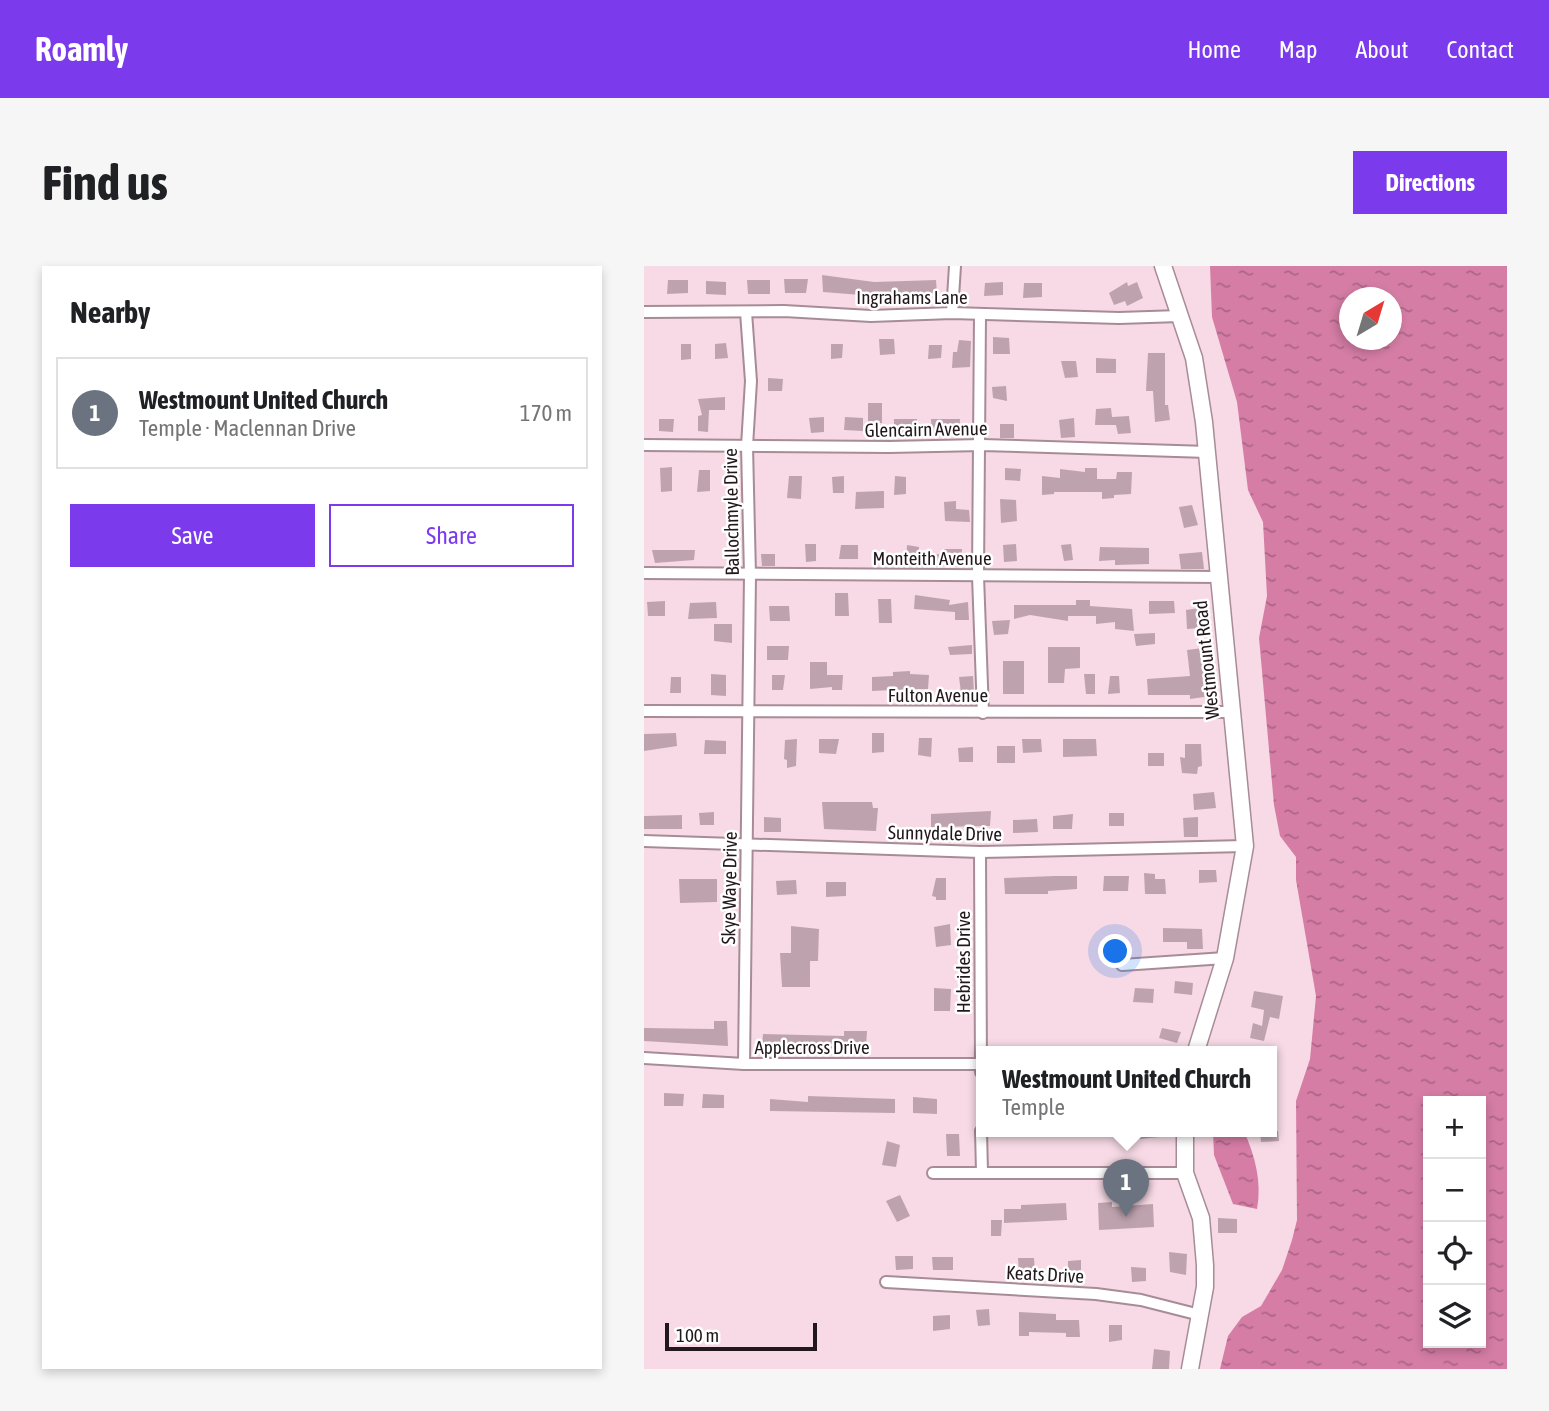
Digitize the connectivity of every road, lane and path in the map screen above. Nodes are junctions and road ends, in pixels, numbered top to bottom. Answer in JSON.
{"nodes":[{"id":1,"x":955,"y":266,"type":"edge"},
{"id":2,"x":1163,"y":266,"type":"edge"},
{"id":3,"x":644,"y":312,"type":"edge"},
{"id":4,"x":746,"y":312,"type":"junction"},
{"id":5,"x":952,"y":313,"type":"junction"},
{"id":6,"x":980,"y":315,"type":"junction"},
{"id":7,"x":1180,"y":316,"type":"junction"},
{"id":8,"x":644,"y":445,"type":"edge"},
{"id":9,"x":982,"y":445,"type":"junction"},
{"id":10,"x":747,"y":446,"type":"junction"},
{"id":11,"x":1208,"y":452,"type":"junction"},
{"id":12,"x":644,"y":573,"type":"edge"},
{"id":13,"x":750,"y":575,"type":"junction"},
{"id":14,"x":978,"y":576,"type":"junction"},
{"id":15,"x":1219,"y":577,"type":"junction"},
{"id":16,"x":644,"y":711,"type":"edge"},
{"id":17,"x":748,"y":712,"type":"junction"},
{"id":18,"x":1232,"y":712,"type":"junction"},
{"id":19,"x":983,"y":713,"type":"junction"},
{"id":20,"x":644,"y":841,"type":"edge"},
{"id":21,"x":747,"y":846,"type":"junction"},
{"id":22,"x":1245,"y":846,"type":"junction"},
{"id":23,"x":980,"y":852,"type":"junction"},
{"id":24,"x":1225,"y":958,"type":"junction"},
{"id":25,"x":1122,"y":965,"type":"dead end"},
{"id":26,"x":981,"y":1046,"type":"edge"},
{"id":27,"x":1198,"y":1046,"type":"edge"},
{"id":28,"x":644,"y":1058,"type":"edge"},
{"id":29,"x":744,"y":1064,"type":"junction"},
{"id":30,"x":976,"y":1064,"type":"edge"},
{"id":31,"x":981,"y":1137,"type":"edge"},
{"id":32,"x":1185,"y":1137,"type":"edge"},
{"id":33,"x":982,"y":1172,"type":"junction"},
{"id":34,"x":933,"y":1173,"type":"dead end"},
{"id":35,"x":1185,"y":1173,"type":"junction"},
{"id":36,"x":886,"y":1282,"type":"dead end"},
{"id":37,"x":1200,"y":1315,"type":"junction"},
{"id":38,"x":1190,"y":1369,"type":"edge"}],
"edges":[{"from":1,"to":5,"type":"street"},
{"from":2,"to":7,"type":"main road","name":"Westmount Road"},
{"from":3,"to":4,"type":"street","name":"Ingrahams Lane"},
{"from":4,"to":5,"type":"street","name":"Ingrahams Lane"},
{"from":4,"to":10,"type":"street","name":"Ballochmyle Drive"},
{"from":5,"to":6,"type":"street","name":"Ingrahams Lane"},
{"from":6,"to":7,"type":"street","name":"Ingrahams Lane"},
{"from":6,"to":9,"type":"street"},
{"from":7,"to":11,"type":"main road","name":"Westmount Road"},
{"from":8,"to":10,"type":"street","name":"Glencairn Avenue"},
{"from":9,"to":10,"type":"street","name":"Glencairn Avenue"},
{"from":9,"to":11,"type":"street","name":"Glencairn Avenue"},
{"from":9,"to":14,"type":"street"},
{"from":10,"to":13,"type":"street","name":"Ballochmyle Drive"},
{"from":11,"to":15,"type":"main road","name":"Westmount Road"},
{"from":12,"to":13,"type":"street","name":"Monteith Avenue"},
{"from":13,"to":14,"type":"street","name":"Monteith Avenue"},
{"from":13,"to":17,"type":"street","name":"Ballochmyle Drive"},
{"from":14,"to":15,"type":"street","name":"Monteith Avenue"},
{"from":14,"to":19,"type":"street"},
{"from":15,"to":18,"type":"main road","name":"Westmount Road"},
{"from":16,"to":17,"type":"street","name":"Fulton Avenue"},
{"from":17,"to":19,"type":"street","name":"Fulton Avenue"},
{"from":17,"to":21,"type":"street","name":"Skye Waye Drive"},
{"from":18,"to":19,"type":"street","name":"Fulton Avenue"},
{"from":18,"to":22,"type":"main road","name":"Westmount Road"},
{"from":20,"to":21,"type":"street","name":"Sunnydale Drive"},
{"from":21,"to":23,"type":"street","name":"Sunnydale Drive"},
{"from":21,"to":29,"type":"street","name":"Skye Waye Drive"},
{"from":22,"to":23,"type":"street","name":"Sunnydale Drive"},
{"from":22,"to":24,"type":"main road","name":"Westmount Road"},
{"from":23,"to":26,"type":"street","name":"Hebrides Drive"},
{"from":24,"to":25,"type":"street"},
{"from":24,"to":27,"type":"main road","name":"Westmount Road"},
{"from":28,"to":29,"type":"street","name":"Applecross Drive"},
{"from":29,"to":30,"type":"street","name":"Applecross Drive"},
{"from":31,"to":33,"type":"street"},
{"from":32,"to":35,"type":"main road"},
{"from":33,"to":34,"type":"street"},
{"from":33,"to":35,"type":"street"},
{"from":35,"to":37,"type":"main road"},
{"from":36,"to":37,"type":"street","name":"Keats Drive"},
{"from":37,"to":38,"type":"main road"}]}
